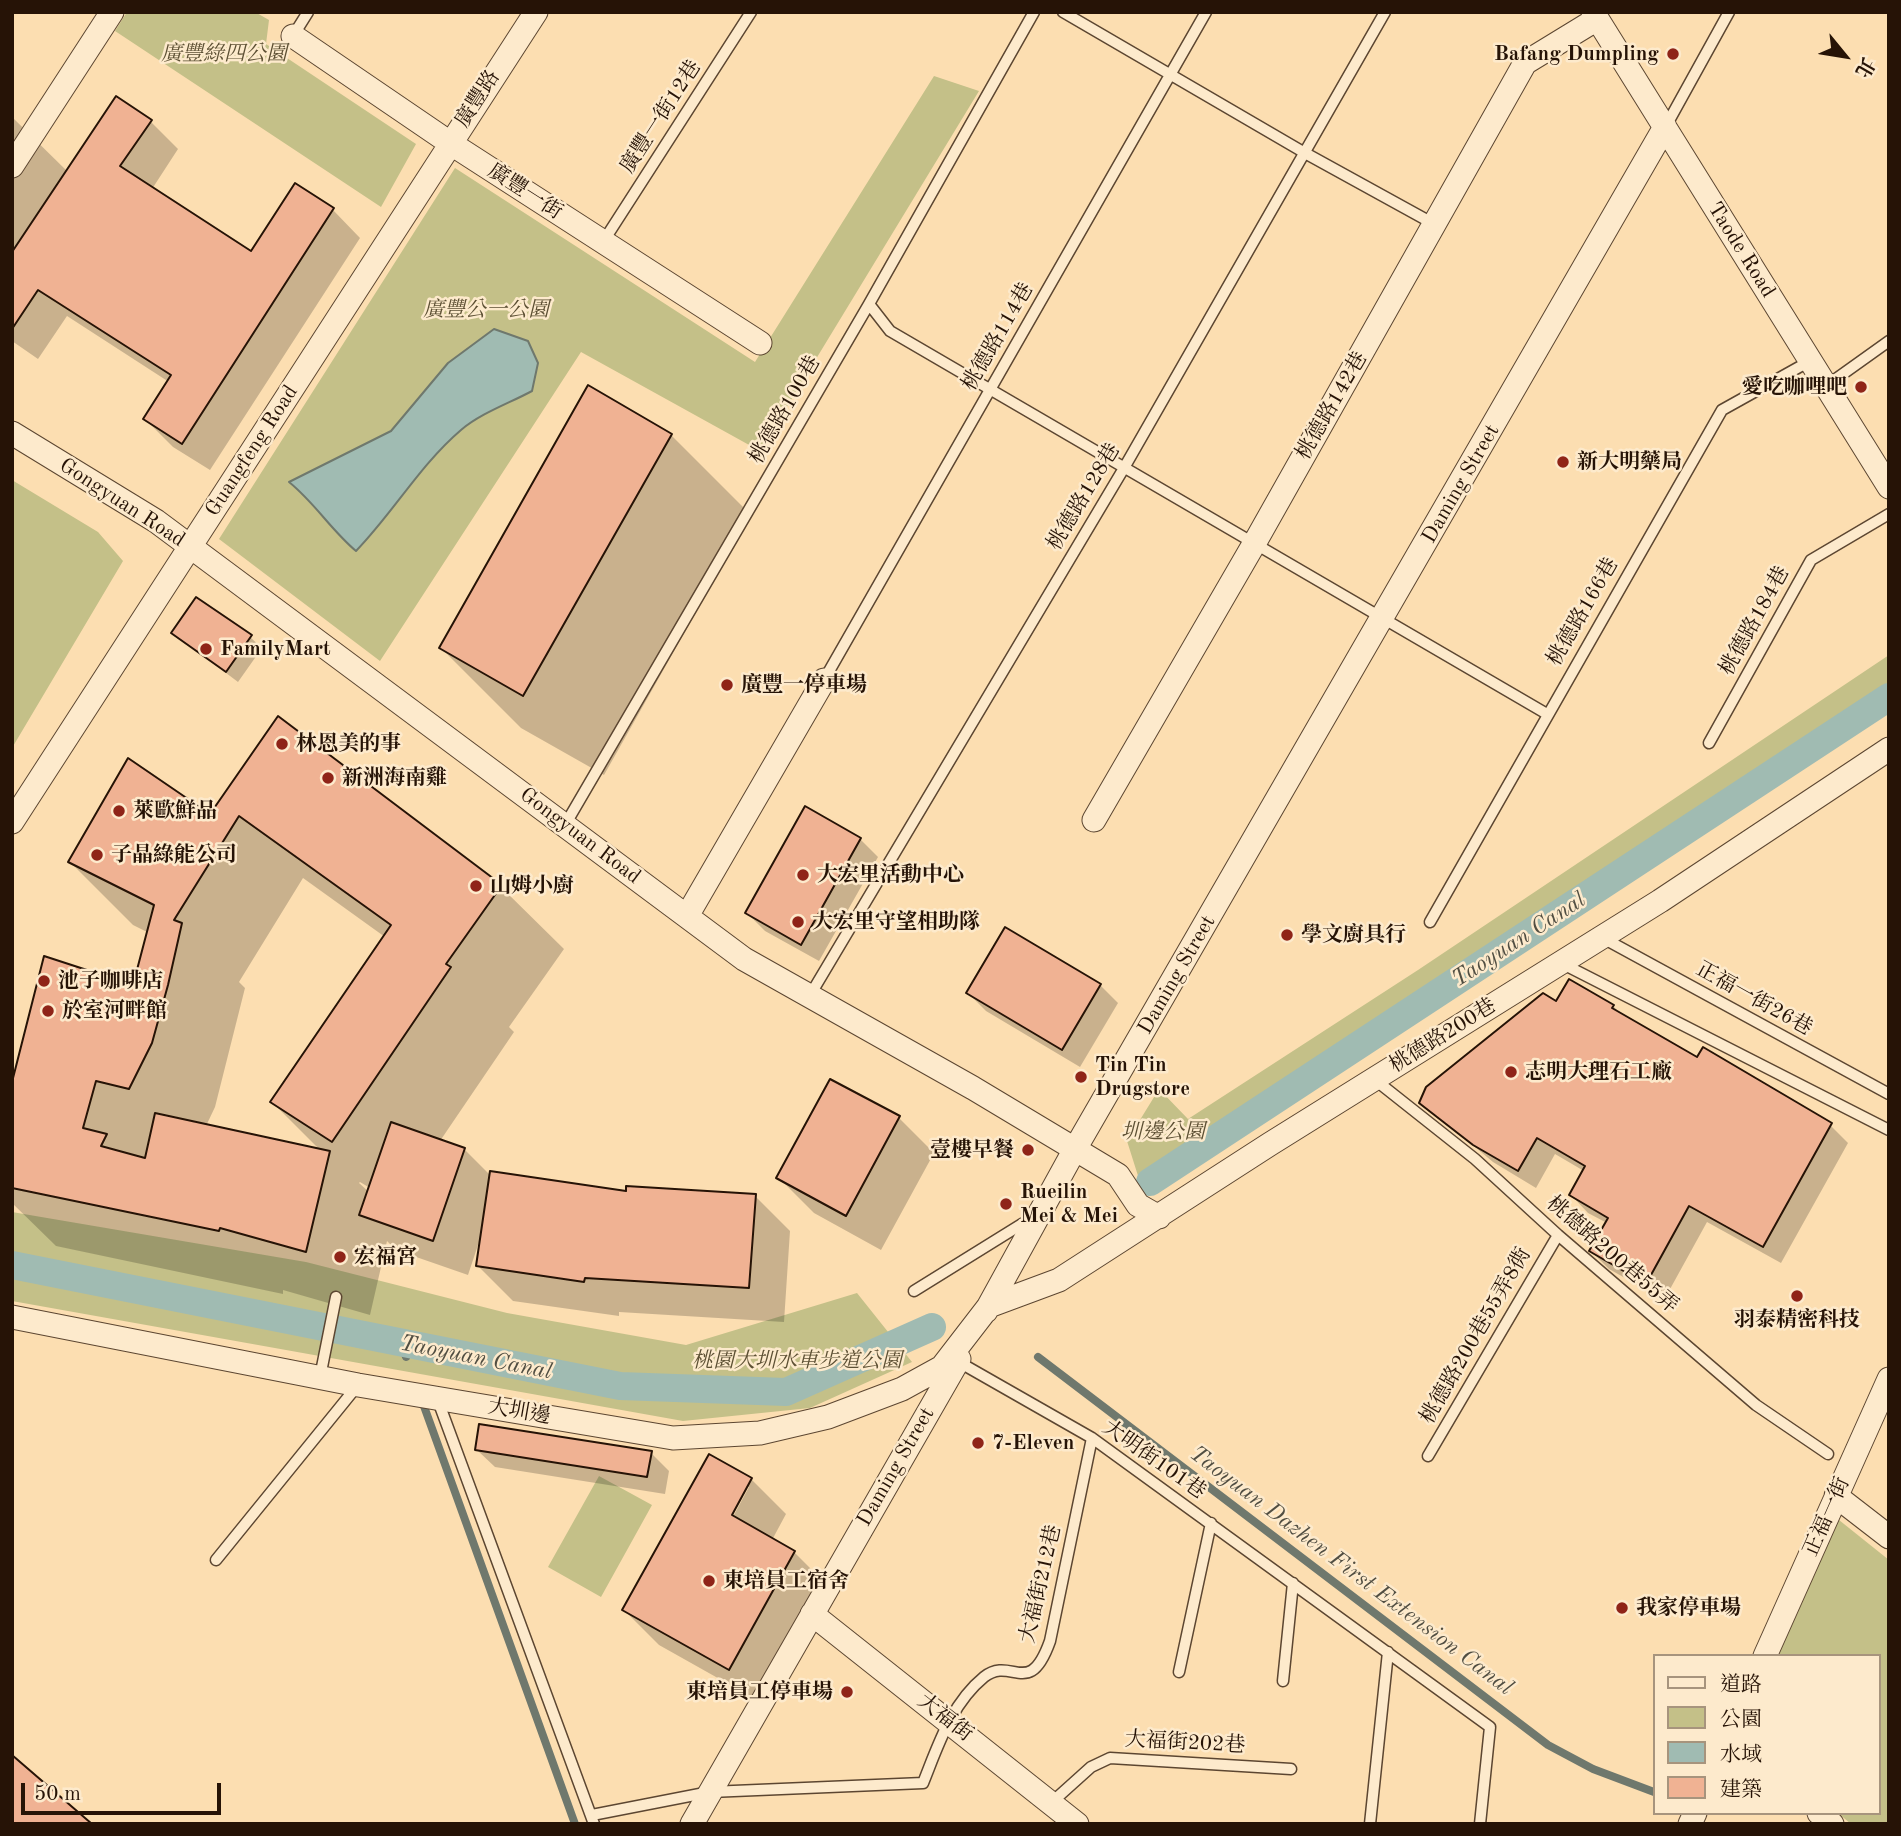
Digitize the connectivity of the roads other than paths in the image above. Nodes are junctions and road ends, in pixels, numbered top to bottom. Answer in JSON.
{"nodes":[{"id":1,"x":112,"y":12,"type":"edge"},
{"id":2,"x":308,"y":12,"type":"edge"},
{"id":3,"x":536,"y":12,"type":"edge"},
{"id":4,"x":751,"y":12,"type":"edge"},
{"id":5,"x":1034,"y":12,"type":"edge"},
{"id":6,"x":1063,"y":12,"type":"edge"},
{"id":7,"x":1206,"y":12,"type":"edge"},
{"id":8,"x":1385,"y":12,"type":"edge"},
{"id":9,"x":1729,"y":12,"type":"edge"},
{"id":10,"x":1595,"y":15,"type":"edge"},
{"id":11,"x":293,"y":36,"type":"joint"},
{"id":12,"x":1171,"y":73,"type":"junction"},
{"id":13,"x":1665,"y":127,"type":"junction"},
{"id":14,"x":450,"y":143,"type":"junction"},
{"id":15,"x":1304,"y":153,"type":"junction"},
{"id":16,"x":12,"y":166,"type":"edge"},
{"id":17,"x":1436,"y":225,"type":"junction"},
{"id":18,"x":603,"y":242,"type":"junction"},
{"id":19,"x":869,"y":304,"type":"junction"},
{"id":20,"x":1889,"y":341,"type":"edge"},
{"id":21,"x":760,"y":343,"type":"dead end"},
{"id":22,"x":1810,"y":361,"type":"junction"},
{"id":23,"x":1826,"y":386,"type":"junction"},
{"id":24,"x":990,"y":390,"type":"junction"},
{"id":25,"x":12,"y":433,"type":"edge"},
{"id":26,"x":1124,"y":468,"type":"junction"},
{"id":27,"x":1889,"y":487,"type":"edge"},
{"id":28,"x":1889,"y":514,"type":"edge"},
{"id":29,"x":1254,"y":544,"type":"junction"},
{"id":30,"x":190,"y":547,"type":"junction"},
{"id":31,"x":1383,"y":620,"type":"junction"},
{"id":32,"x":824,"y":680,"type":"joint"},
{"id":33,"x":1547,"y":714,"type":"junction"},
{"id":34,"x":1709,"y":743,"type":"dead end"},
{"id":35,"x":1889,"y":749,"type":"edge"},
{"id":36,"x":1094,"y":820,"type":"dead end"},
{"id":37,"x":12,"y":822,"type":"edge"},
{"id":38,"x":565,"y":825,"type":"junction"},
{"id":39,"x":687,"y":916,"type":"junction"},
{"id":40,"x":1430,"y":922,"type":"dead end"},
{"id":41,"x":1601,"y":937,"type":"junction"},
{"id":42,"x":1561,"y":963,"type":"junction"},
{"id":43,"x":809,"y":996,"type":"junction"},
{"id":44,"x":1374,"y":1079,"type":"junction"},
{"id":45,"x":1889,"y":1094,"type":"edge"},
{"id":46,"x":1889,"y":1130,"type":"edge"},
{"id":47,"x":1075,"y":1149,"type":"junction"},
{"id":48,"x":1044,"y":1211,"type":"junction"},
{"id":49,"x":1159,"y":1217,"type":"junction"},
{"id":50,"x":1558,"y":1235,"type":"junction"},
{"id":51,"x":914,"y":1292,"type":"dead end"},
{"id":52,"x":336,"y":1297,"type":"dead end"},
{"id":53,"x":989,"y":1306,"type":"junction"},
{"id":54,"x":12,"y":1317,"type":"edge"},
{"id":55,"x":957,"y":1361,"type":"junction"},
{"id":56,"x":322,"y":1367,"type":"junction"},
{"id":57,"x":1889,"y":1379,"type":"edge"},
{"id":58,"x":358,"y":1385,"type":"junction"},
{"id":59,"x":438,"y":1398,"type":"junction"},
{"id":60,"x":1091,"y":1438,"type":"junction"},
{"id":61,"x":1828,"y":1454,"type":"dead end"},
{"id":62,"x":1428,"y":1456,"type":"dead end"},
{"id":63,"x":1836,"y":1496,"type":"junction"},
{"id":64,"x":1211,"y":1523,"type":"junction"},
{"id":65,"x":1889,"y":1537,"type":"edge"},
{"id":66,"x":216,"y":1560,"type":"dead end"},
{"id":67,"x":1293,"y":1583,"type":"junction"},
{"id":68,"x":812,"y":1614,"type":"junction"},
{"id":69,"x":1388,"y":1652,"type":"junction"},
{"id":70,"x":1766,"y":1654,"type":"edge"},
{"id":71,"x":1178,"y":1672,"type":"dead end"},
{"id":72,"x":1283,"y":1681,"type":"dead end"},
{"id":73,"x":948,"y":1720,"type":"junction"},
{"id":74,"x":1291,"y":1769,"type":"dead end"},
{"id":75,"x":710,"y":1792,"type":"junction"},
{"id":76,"x":1051,"y":1803,"type":"junction"},
{"id":77,"x":593,"y":1819,"type":"edge"},
{"id":78,"x":692,"y":1824,"type":"edge"},
{"id":79,"x":1077,"y":1824,"type":"edge"},
{"id":80,"x":1370,"y":1824,"type":"edge"},
{"id":81,"x":1480,"y":1824,"type":"edge"}],
"edges":[{"from":1,"to":16,"type":"street"},
{"from":2,"to":11,"type":"lane"},
{"from":3,"to":14,"type":"street","name":"廣豐路"},
{"from":4,"to":18,"type":"lane","name":"廣豐一街12巷"},
{"from":5,"to":19,"type":"lane","name":"桃德路100巷"},
{"from":6,"to":12,"type":"lane"},
{"from":7,"to":12,"type":"lane","name":"桃德路114巷"},
{"from":8,"to":15,"type":"lane","name":"桃德路128巷"},
{"from":9,"to":13,"type":"lane"},
{"from":10,"to":13,"type":"street","name":"Taode Road"},
{"from":10,"to":17,"type":"street","name":"桃德路142巷"},
{"from":11,"to":14,"type":"street","name":"廣豐一街"},
{"from":12,"to":15,"type":"lane"},
{"from":12,"to":24,"type":"lane","name":"桃德路114巷"},
{"from":13,"to":22,"type":"street","name":"Taode Road"},
{"from":13,"to":31,"type":"street","name":"Daming Street"},
{"from":14,"to":18,"type":"street","name":"廣豐一街"},
{"from":14,"to":30,"type":"street","name":"Guangfeng Road"},
{"from":15,"to":17,"type":"lane"},
{"from":15,"to":26,"type":"lane","name":"桃德路128巷"},
{"from":17,"to":29,"type":"street","name":"桃德路142巷"},
{"from":18,"to":21,"type":"street","name":"廣豐一街"},
{"from":19,"to":24,"type":"lane"},
{"from":19,"to":38,"type":"lane","name":"桃德路100巷"},
{"from":20,"to":23,"type":"lane"},
{"from":22,"to":23,"type":"street","name":"Taode Road"},
{"from":22,"to":33,"type":"lane","name":"桃德路166巷"},
{"from":23,"to":27,"type":"street","name":"Taode Road"},
{"from":24,"to":26,"type":"lane"},
{"from":24,"to":32,"type":"lane","name":"桃德路114巷"},
{"from":25,"to":30,"type":"street","name":"Gongyuan Road"},
{"from":26,"to":29,"type":"lane"},
{"from":26,"to":43,"type":"lane","name":"桃德路128巷"},
{"from":28,"to":34,"type":"lane","name":"桃德路184巷"},
{"from":29,"to":31,"type":"lane"},
{"from":29,"to":36,"type":"street","name":"桃德路142巷"},
{"from":30,"to":37,"type":"street","name":"Guangfeng Road"},
{"from":30,"to":38,"type":"street","name":"Gongyuan Road"},
{"from":31,"to":33,"type":"lane"},
{"from":31,"to":47,"type":"street","name":"Daming Street"},
{"from":32,"to":39,"type":"street"},
{"from":33,"to":40,"type":"lane","name":"桃德路166巷"},
{"from":35,"to":41,"type":"street","name":"桃德路200巷"},
{"from":38,"to":39,"type":"street","name":"Gongyuan Road"},
{"from":39,"to":43,"type":"street","name":"Gongyuan Road"},
{"from":41,"to":42,"type":"street","name":"桃德路200巷"},
{"from":41,"to":45,"type":"lane","name":"正福一街26巷"},
{"from":42,"to":44,"type":"street","name":"桃德路200巷"},
{"from":42,"to":46,"type":"lane"},
{"from":43,"to":47,"type":"street","name":"Gongyuan Road"},
{"from":44,"to":49,"type":"street","name":"桃德路200巷"},
{"from":44,"to":50,"type":"lane","name":"桃德路200巷55弄"},
{"from":47,"to":48,"type":"street","name":"Daming Street"},
{"from":47,"to":49,"type":"street","name":"Gongyuan Road"},
{"from":48,"to":51,"type":"lane"},
{"from":48,"to":53,"type":"street","name":"Daming Street"},
{"from":49,"to":53,"type":"street","name":"桃德路200巷"},
{"from":50,"to":61,"type":"lane","name":"桃德路200巷55弄"},
{"from":50,"to":62,"type":"lane","name":"桃德路200巷55弄8衖"},
{"from":52,"to":56,"type":"lane"},
{"from":53,"to":55,"type":"street","name":"Daming Street"},
{"from":53,"to":59,"type":"street","name":"大圳邊"},
{"from":54,"to":56,"type":"street","name":"大圳邊"},
{"from":55,"to":60,"type":"lane","name":"大明街101巷"},
{"from":55,"to":68,"type":"street","name":"Daming Street"},
{"from":56,"to":58,"type":"street","name":"大圳邊"},
{"from":57,"to":63,"type":"street","name":"正福一街"},
{"from":58,"to":59,"type":"street","name":"大圳邊"},
{"from":58,"to":66,"type":"lane"},
{"from":59,"to":77,"type":"lane"},
{"from":60,"to":64,"type":"lane","name":"大明街101巷"},
{"from":60,"to":73,"type":"lane","name":"大福街212巷"},
{"from":63,"to":65,"type":"street"},
{"from":63,"to":70,"type":"street","name":"正福一街"},
{"from":64,"to":67,"type":"lane","name":"大明街101巷"},
{"from":64,"to":71,"type":"lane"},
{"from":67,"to":69,"type":"lane","name":"大明街101巷"},
{"from":67,"to":72,"type":"lane"},
{"from":68,"to":73,"type":"street","name":"大福街"},
{"from":68,"to":75,"type":"street","name":"Daming Street"},
{"from":69,"to":80,"type":"lane"},
{"from":69,"to":81,"type":"lane","name":"大明街101巷"},
{"from":73,"to":75,"type":"lane","name":"大福街212巷"},
{"from":73,"to":76,"type":"street","name":"大福街"},
{"from":74,"to":76,"type":"lane","name":"大福街202巷"},
{"from":75,"to":77,"type":"lane"},
{"from":75,"to":78,"type":"street","name":"Daming Street"},
{"from":76,"to":79,"type":"street","name":"大福街"}]}
